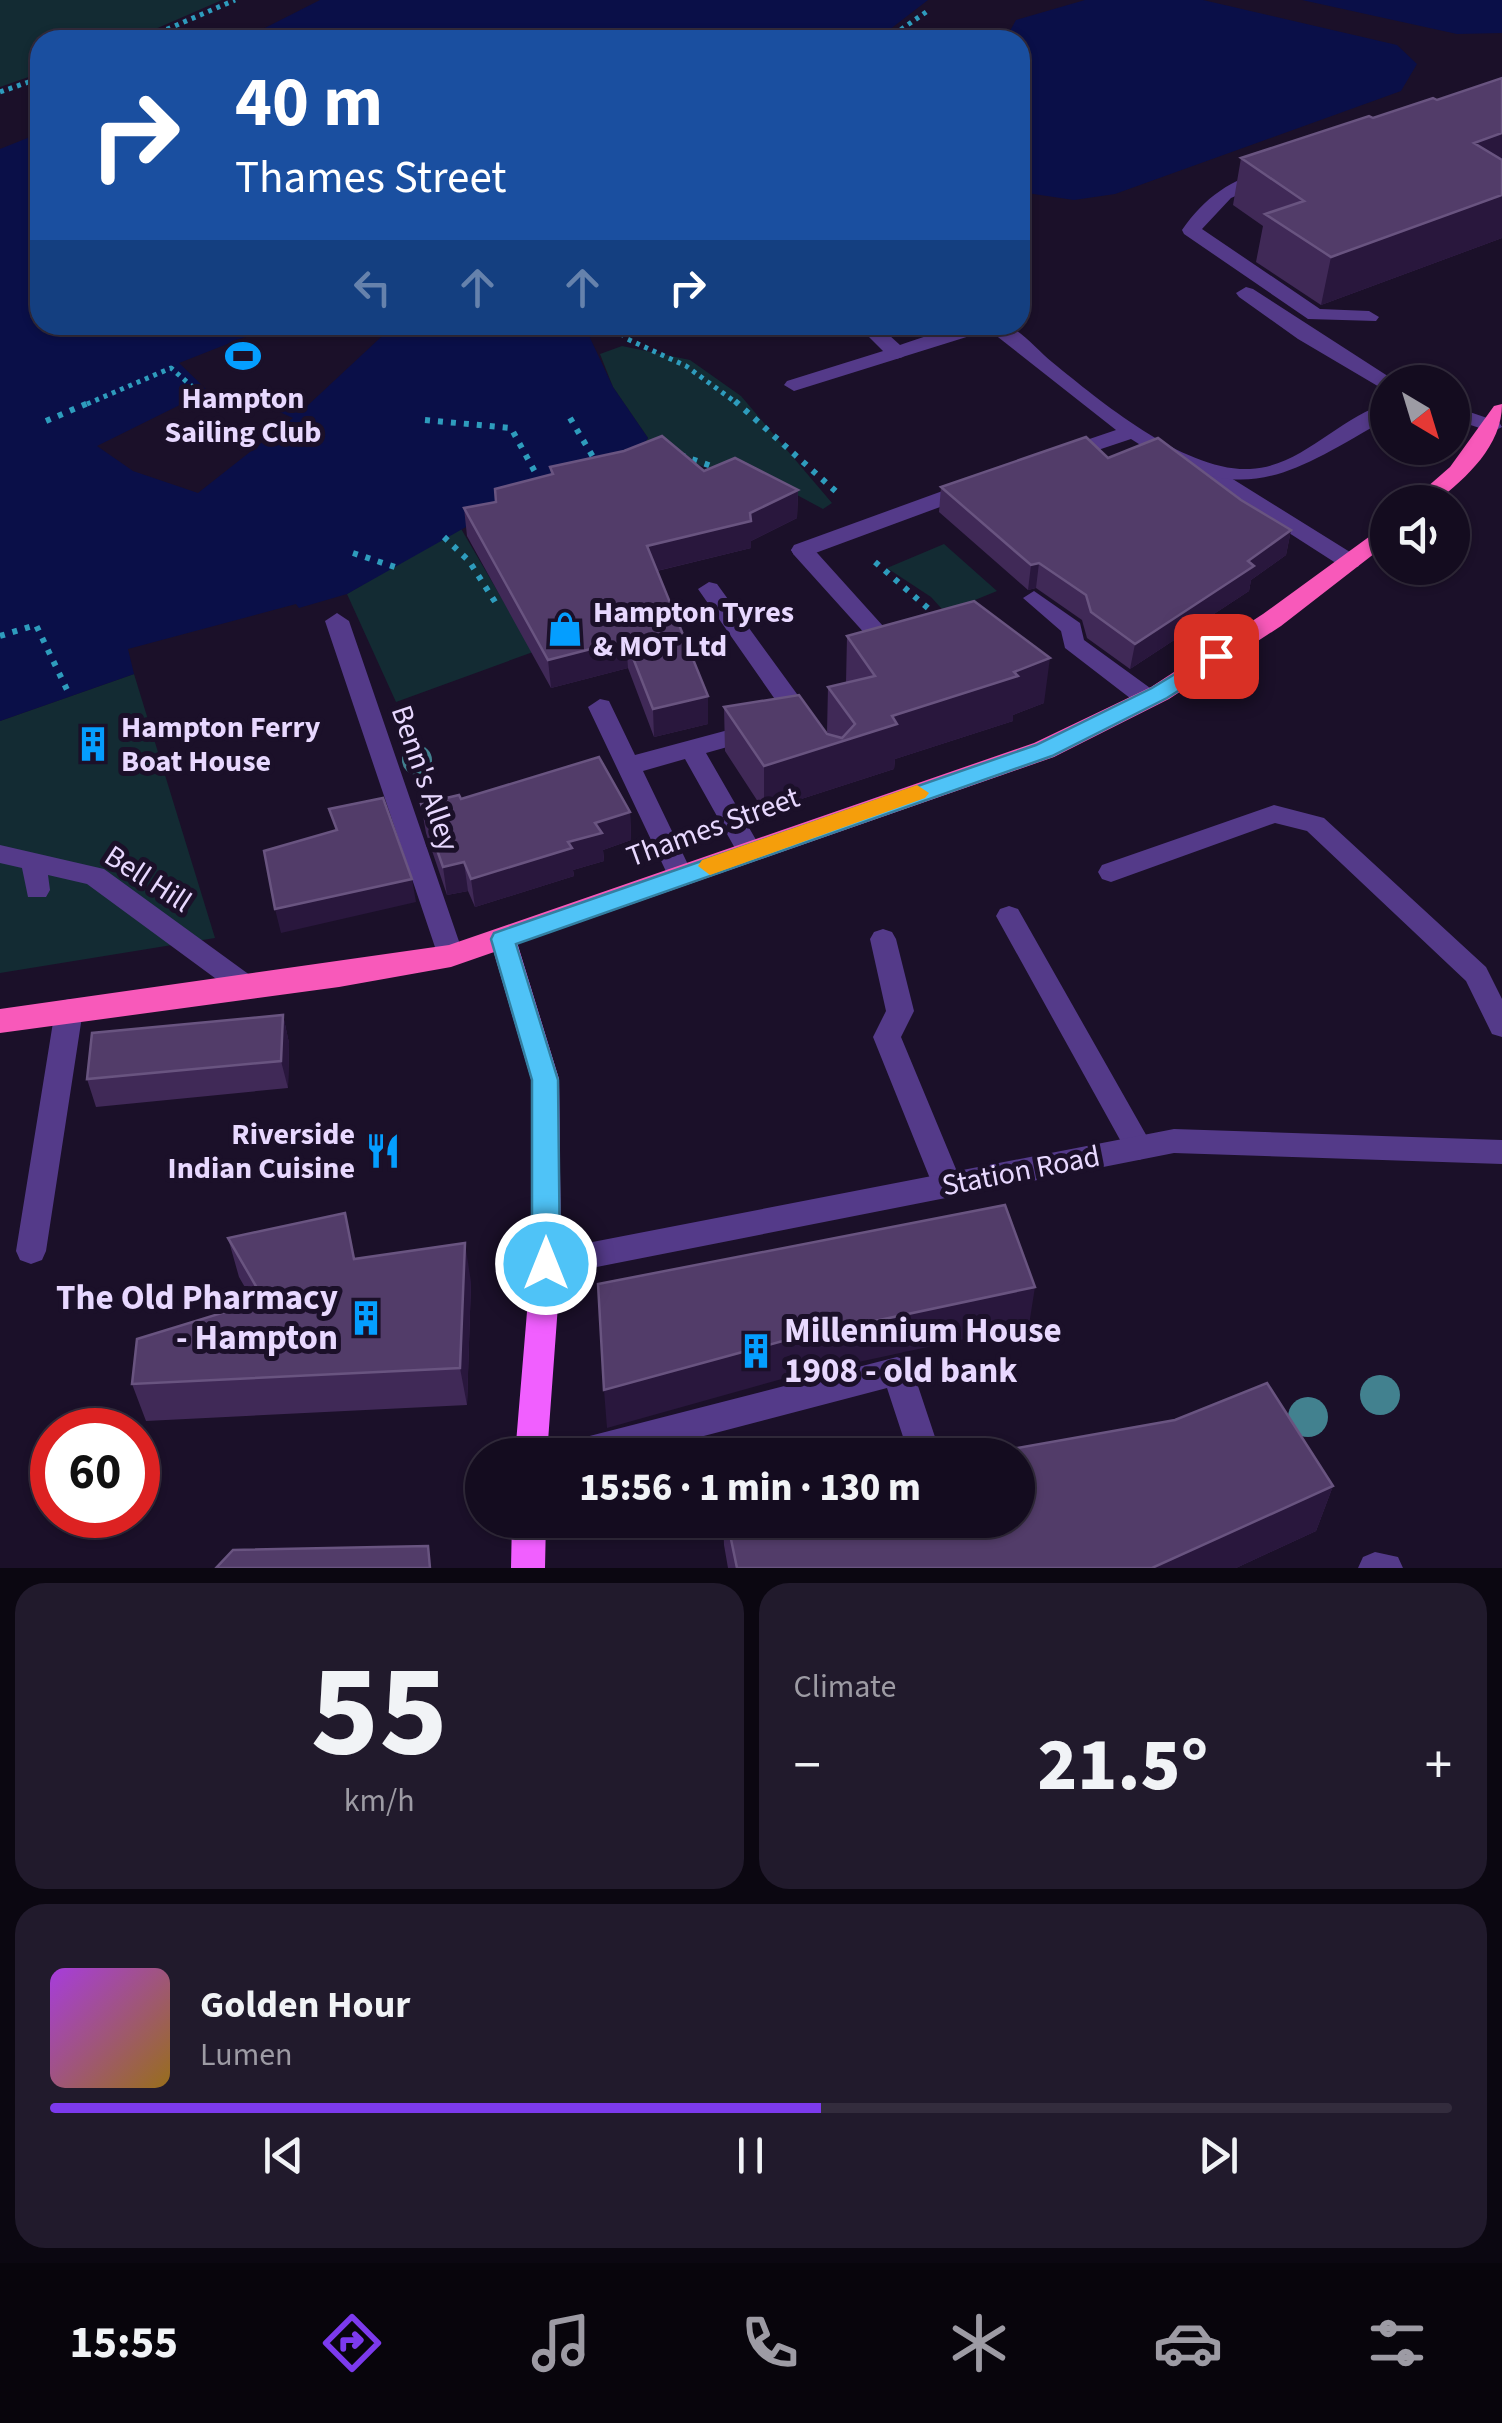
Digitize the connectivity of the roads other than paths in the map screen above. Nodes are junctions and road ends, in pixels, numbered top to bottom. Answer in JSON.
{"nodes":[{"id":1,"x":1285,"y":169,"type":"edge"},
{"id":2,"x":1246,"y":293,"type":"dead end"},
{"id":3,"x":1370,"y":316,"type":"dead end"},
{"id":4,"x":877,"y":335,"type":"edge"},
{"id":5,"x":953,"y":335,"type":"edge"},
{"id":6,"x":1006,"y":335,"type":"edge"},
{"id":7,"x":896,"y":353,"type":"junction"},
{"id":8,"x":1370,"y":373,"type":"edge"},
{"id":9,"x":794,"y":385,"type":"dead end"},
{"id":10,"x":1470,"y":415,"type":"edge"},
{"id":11,"x":1370,"y":419,"type":"edge"},
{"id":12,"x":1497,"y":419,"type":"edge"},
{"id":13,"x":1136,"y":430,"type":"junction"},
{"id":14,"x":1049,"y":460,"type":"edge"},
{"id":15,"x":1207,"y":470,"type":"junction"},
{"id":16,"x":996,"y":479,"type":"edge"},
{"id":17,"x":1442,"y":485,"type":"edge"},
{"id":18,"x":1370,"y":546,"type":"edge"},
{"id":19,"x":1350,"y":562,"type":"junction"},
{"id":20,"x":709,"y":589,"type":"dead end"},
{"id":21,"x":1034,"y":598,"type":"dead end"},
{"id":22,"x":337,"y":621,"type":"dead end"},
{"id":23,"x":875,"y":632,"type":"edge"},
{"id":24,"x":1148,"y":699,"type":"junction"},
{"id":25,"x":600,"y":707,"type":"dead end"},
{"id":26,"x":801,"y":718,"type":"junction"},
{"id":27,"x":820,"y":744,"type":"edge"},
{"id":28,"x":692,"y":750,"type":"junction"},
{"id":29,"x":628,"y":766,"type":"junction"},
{"id":30,"x":750,"y":852,"type":"junction"},
{"id":31,"x":0,"y":854,"type":"edge"},
{"id":32,"x":34,"y":862,"type":"junction"},
{"id":33,"x":1111,"y":872,"type":"dead end"},
{"id":34,"x":681,"y":876,"type":"junction"},
{"id":35,"x":37,"y":890,"type":"dead end"},
{"id":36,"x":1009,"y":916,"type":"dead end"},
{"id":37,"x":503,"y":939,"type":"junction"},
{"id":38,"x":883,"y":939,"type":"dead end"},
{"id":39,"x":451,"y":956,"type":"junction"},
{"id":40,"x":248,"y":988,"type":"junction"},
{"id":41,"x":69,"y":1010,"type":"junction"},
{"id":42,"x":0,"y":1021,"type":"edge"},
{"id":43,"x":1502,"y":1026,"type":"edge"},
{"id":44,"x":1139,"y":1148,"type":"junction"},
{"id":45,"x":1502,"y":1152,"type":"edge"},
{"id":46,"x":948,"y":1186,"type":"junction"},
{"id":47,"x":31,"y":1251,"type":"dead end"},
{"id":48,"x":546,"y":1264,"type":"junction"},
{"id":49,"x":532,"y":1438,"type":"edge"},
{"id":50,"x":639,"y":1438,"type":"edge"},
{"id":51,"x":919,"y":1438,"type":"edge"},
{"id":52,"x":529,"y":1538,"type":"edge"},
{"id":53,"x":528,"y":1568,"type":"edge"},
{"id":54,"x":1374,"y":1568,"type":"edge"},
{"id":55,"x":1386,"y":1568,"type":"edge"}],
"edges":[{"from":1,"to":3,"type":"street"},
{"from":2,"to":8,"type":"street"},
{"from":4,"to":7,"type":"street"},
{"from":5,"to":7,"type":"street"},
{"from":6,"to":13,"type":"street"},
{"from":7,"to":9,"type":"street"},
{"from":10,"to":12,"type":"street"},
{"from":11,"to":15,"type":"street"},
{"from":12,"to":17,"type":"highway"},
{"from":13,"to":14,"type":"street"},
{"from":13,"to":15,"type":"street"},
{"from":15,"to":19,"type":"street"},
{"from":16,"to":23,"type":"street"},
{"from":18,"to":19,"type":"highway","name":"Thames Street"},
{"from":19,"to":24,"type":"highway","name":"Thames Street"},
{"from":20,"to":26,"type":"street"},
{"from":21,"to":24,"type":"street"},
{"from":22,"to":39,"type":"street","name":"Benn's Alley"},
{"from":24,"to":30,"type":"highway","name":"Thames Street"},
{"from":25,"to":29,"type":"street"},
{"from":26,"to":27,"type":"street"},
{"from":26,"to":28,"type":"street"},
{"from":28,"to":29,"type":"street"},
{"from":28,"to":30,"type":"street"},
{"from":29,"to":34,"type":"street"},
{"from":30,"to":34,"type":"highway","name":"Thames Street"},
{"from":31,"to":32,"type":"street","name":"Bell Hill"},
{"from":32,"to":35,"type":"street"},
{"from":32,"to":40,"type":"street","name":"Bell Hill"},
{"from":33,"to":43,"type":"street"},
{"from":34,"to":37,"type":"highway","name":"Thames Street"},
{"from":36,"to":44,"type":"street"},
{"from":37,"to":39,"type":"highway","name":"Thames Street"},
{"from":37,"to":48,"type":"main road"},
{"from":38,"to":46,"type":"street"},
{"from":39,"to":40,"type":"highway","name":"Thames Street"},
{"from":40,"to":41,"type":"highway","name":"Thames Street"},
{"from":41,"to":42,"type":"highway","name":"Thames Street"},
{"from":41,"to":47,"type":"street"},
{"from":44,"to":45,"type":"street","name":"Station Road"},
{"from":44,"to":46,"type":"street","name":"Station Road"},
{"from":46,"to":48,"type":"street","name":"Station Road"},
{"from":48,"to":49,"type":"main road"},
{"from":50,"to":51,"type":"street"},
{"from":52,"to":53,"type":"main road"},
{"from":54,"to":55,"type":"street"}]}
